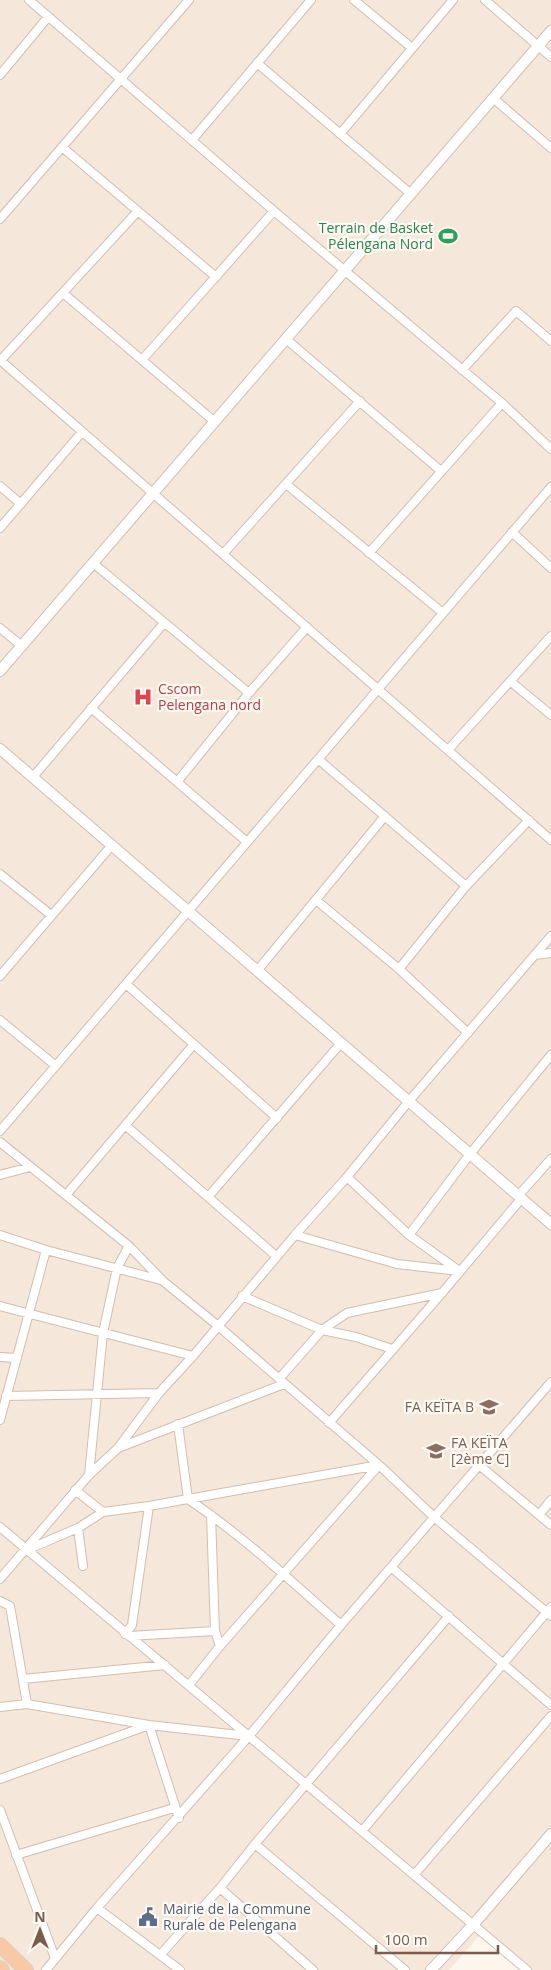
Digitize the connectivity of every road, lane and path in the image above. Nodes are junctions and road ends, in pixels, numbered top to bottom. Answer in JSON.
{"nodes":[{"id":1,"x":29,"y":0,"type":"edge"},
{"id":2,"x":311,"y":0,"type":"edge"},
{"id":3,"x":354,"y":0,"type":"edge"},
{"id":4,"x":453,"y":0,"type":"edge"},
{"id":5,"x":485,"y":0,"type":"edge"},
{"id":6,"x":184,"y":2,"type":"edge"},
{"id":7,"x":48,"y":17,"type":"junction"},
{"id":8,"x":551,"y":31,"type":"edge"},
{"id":9,"x":538,"y":46,"type":"junction"},
{"id":10,"x":412,"y":48,"type":"junction"},
{"id":11,"x":551,"y":57,"type":"edge"},
{"id":12,"x":257,"y":63,"type":"junction"},
{"id":13,"x":0,"y":75,"type":"edge"},
{"id":14,"x":121,"y":79,"type":"junction"},
{"id":15,"x":493,"y":98,"type":"junction"},
{"id":16,"x":340,"y":134,"type":"junction"},
{"id":17,"x":192,"y":140,"type":"junction"},
{"id":18,"x":62,"y":147,"type":"junction"},
{"id":19,"x":551,"y":148,"type":"edge"},
{"id":20,"x":411,"y":194,"type":"junction"},
{"id":21,"x":138,"y":211,"type":"junction"},
{"id":22,"x":274,"y":211,"type":"junction"},
{"id":23,"x":0,"y":219,"type":"edge"},
{"id":24,"x":344,"y":271,"type":"junction"},
{"id":25,"x":216,"y":276,"type":"junction"},
{"id":26,"x":63,"y":293,"type":"junction"},
{"id":27,"x":286,"y":339,"type":"junction"},
{"id":28,"x":551,"y":341,"type":"edge"},
{"id":29,"x":142,"y":360,"type":"junction"},
{"id":30,"x":0,"y":361,"type":"edge"},
{"id":31,"x":462,"y":370,"type":"junction"},
{"id":32,"x":360,"y":401,"type":"junction"},
{"id":33,"x":502,"y":403,"type":"junction"},
{"id":34,"x":215,"y":422,"type":"junction"},
{"id":35,"x":82,"y":432,"type":"junction"},
{"id":36,"x":551,"y":449,"type":"edge"},
{"id":37,"x":441,"y":471,"type":"junction"},
{"id":38,"x":286,"y":484,"type":"junction"},
{"id":39,"x":0,"y":486,"type":"edge"},
{"id":40,"x":551,"y":486,"type":"edge"},
{"id":41,"x":153,"y":493,"type":"junction"},
{"id":42,"x":21,"y":504,"type":"junction"},
{"id":43,"x":0,"y":528,"type":"edge"},
{"id":44,"x":512,"y":532,"type":"junction"},
{"id":45,"x":369,"y":553,"type":"junction"},
{"id":46,"x":223,"y":554,"type":"junction"},
{"id":47,"x":93,"y":563,"type":"junction"},
{"id":48,"x":551,"y":568,"type":"edge"},
{"id":49,"x":443,"y":613,"type":"junction"},
{"id":50,"x":164,"y":623,"type":"junction"},
{"id":51,"x":307,"y":627,"type":"junction"},
{"id":52,"x":0,"y":628,"type":"edge"},
{"id":53,"x":551,"y":636,"type":"edge"},
{"id":54,"x":22,"y":646,"type":"junction"},
{"id":55,"x":0,"y":671,"type":"edge"},
{"id":56,"x":510,"y":681,"type":"junction"},
{"id":57,"x":378,"y":689,"type":"junction"},
{"id":58,"x":249,"y":694,"type":"junction"},
{"id":59,"x":91,"y":708,"type":"junction"},
{"id":60,"x":551,"y":714,"type":"edge"},
{"id":61,"x":0,"y":749,"type":"edge"},
{"id":62,"x":448,"y":750,"type":"junction"},
{"id":63,"x":318,"y":759,"type":"junction"},
{"id":64,"x":33,"y":777,"type":"junction"},
{"id":65,"x":177,"y":782,"type":"junction"},
{"id":66,"x":386,"y":816,"type":"junction"},
{"id":67,"x":529,"y":820,"type":"junction"},
{"id":68,"x":551,"y":840,"type":"edge"},
{"id":69,"x":247,"y":842,"type":"junction"},
{"id":70,"x":112,"y":845,"type":"junction"},
{"id":71,"x":0,"y":874,"type":"edge"},
{"id":72,"x":466,"y":886,"type":"junction"},
{"id":73,"x":316,"y":900,"type":"junction"},
{"id":74,"x":188,"y":911,"type":"junction"},
{"id":75,"x":51,"y":915,"type":"junction"},
{"id":76,"x":551,"y":936,"type":"edge"},
{"id":77,"x":551,"y":953,"type":"edge"},
{"id":78,"x":535,"y":955,"type":"junction"},
{"id":79,"x":399,"y":969,"type":"junction"},
{"id":80,"x":257,"y":971,"type":"junction"},
{"id":81,"x":0,"y":976,"type":"edge"},
{"id":82,"x":126,"y":984,"type":"junction"},
{"id":83,"x":0,"y":1020,"type":"edge"},
{"id":84,"x":468,"y":1033,"type":"junction"},
{"id":85,"x":342,"y":1043,"type":"junction"},
{"id":86,"x":194,"y":1044,"type":"junction"},
{"id":87,"x":551,"y":1055,"type":"edge"},
{"id":88,"x":56,"y":1066,"type":"junction"},
{"id":89,"x":410,"y":1101,"type":"junction"},
{"id":90,"x":276,"y":1118,"type":"junction"},
{"id":91,"x":125,"y":1125,"type":"junction"},
{"id":92,"x":0,"y":1131,"type":"edge"},
{"id":93,"x":0,"y":1142,"type":"edge"},
{"id":94,"x":470,"y":1154,"type":"junction"},
{"id":95,"x":551,"y":1159,"type":"edge"},
{"id":96,"x":30,"y":1167,"type":"junction"},
{"id":97,"x":0,"y":1175,"type":"edge"},
{"id":98,"x":347,"y":1177,"type":"junction"},
{"id":99,"x":66,"y":1195,"type":"junction"},
{"id":100,"x":208,"y":1197,"type":"junction"},
{"id":101,"x":520,"y":1197,"type":"junction"},
{"id":102,"x":551,"y":1224,"type":"edge"},
{"id":103,"x":294,"y":1235,"type":"junction"},
{"id":104,"x":409,"y":1235,"type":"junction"},
{"id":105,"x":0,"y":1236,"type":"edge"},
{"id":106,"x":129,"y":1246,"type":"junction"},
{"id":107,"x":46,"y":1250,"type":"junction"},
{"id":108,"x":276,"y":1256,"type":"junction"},
{"id":109,"x":117,"y":1268,"type":"junction"},
{"id":110,"x":459,"y":1271,"type":"junction"},
{"id":111,"x":163,"y":1281,"type":"junction"},
{"id":112,"x":442,"y":1293,"type":"junction"},
{"id":113,"x":242,"y":1296,"type":"junction"},
{"id":114,"x":0,"y":1306,"type":"edge"},
{"id":115,"x":28,"y":1314,"type":"junction"},
{"id":116,"x":217,"y":1325,"type":"junction"},
{"id":117,"x":322,"y":1330,"type":"junction"},
{"id":118,"x":103,"y":1333,"type":"junction"},
{"id":119,"x":392,"y":1349,"type":"junction"},
{"id":120,"x":193,"y":1356,"type":"junction"},
{"id":121,"x":0,"y":1357,"type":"edge"},
{"id":122,"x":17,"y":1358,"type":"junction"},
{"id":123,"x":282,"y":1381,"type":"junction"},
{"id":124,"x":551,"y":1382,"type":"edge"},
{"id":125,"x":159,"y":1393,"type":"junction"},
{"id":126,"x":96,"y":1395,"type":"junction"},
{"id":127,"x":6,"y":1396,"type":"junction"},
{"id":128,"x":0,"y":1420,"type":"edge"},
{"id":129,"x":329,"y":1423,"type":"junction"},
{"id":130,"x":178,"y":1424,"type":"junction"},
{"id":131,"x":118,"y":1448,"type":"junction"},
{"id":132,"x":379,"y":1465,"type":"junction"},
{"id":133,"x":479,"y":1465,"type":"junction"},
{"id":134,"x":89,"y":1475,"type":"junction"},
{"id":135,"x":76,"y":1490,"type":"junction"},
{"id":136,"x":188,"y":1499,"type":"junction"},
{"id":137,"x":551,"y":1500,"type":"edge"},
{"id":138,"x":149,"y":1506,"type":"junction"},
{"id":139,"x":102,"y":1512,"type":"junction"},
{"id":140,"x":539,"y":1514,"type":"junction"},
{"id":141,"x":211,"y":1515,"type":"junction"},
{"id":142,"x":434,"y":1517,"type":"junction"},
{"id":143,"x":551,"y":1525,"type":"edge"},
{"id":144,"x":0,"y":1527,"type":"edge"},
{"id":145,"x":78,"y":1528,"type":"junction"},
{"id":146,"x":27,"y":1550,"type":"junction"},
{"id":147,"x":83,"y":1566,"type":"dead end"},
{"id":148,"x":391,"y":1568,"type":"junction"},
{"id":149,"x":283,"y":1574,"type":"junction"},
{"id":150,"x":0,"y":1579,"type":"edge"},
{"id":151,"x":0,"y":1601,"type":"edge"},
{"id":152,"x":549,"y":1612,"type":"edge"},
{"id":153,"x":450,"y":1616,"type":"junction"},
{"id":154,"x":341,"y":1625,"type":"junction"},
{"id":155,"x":215,"y":1631,"type":"junction"},
{"id":156,"x":127,"y":1635,"type":"junction"},
{"id":157,"x":220,"y":1646,"type":"junction"},
{"id":158,"x":503,"y":1663,"type":"junction"},
{"id":159,"x":164,"y":1665,"type":"junction"},
{"id":160,"x":23,"y":1679,"type":"junction"},
{"id":161,"x":188,"y":1685,"type":"junction"},
{"id":162,"x":27,"y":1704,"type":"junction"},
{"id":163,"x":551,"y":1705,"type":"edge"},
{"id":164,"x":0,"y":1706,"type":"edge"},
{"id":165,"x":551,"y":1716,"type":"edge"},
{"id":166,"x":149,"y":1725,"type":"junction"},
{"id":167,"x":249,"y":1736,"type":"junction"},
{"id":168,"x":0,"y":1779,"type":"edge"},
{"id":169,"x":307,"y":1785,"type":"junction"},
{"id":170,"x":174,"y":1808,"type":"junction"},
{"id":171,"x":0,"y":1813,"type":"edge"},
{"id":172,"x":179,"y":1818,"type":"junction"},
{"id":173,"x":362,"y":1831,"type":"junction"},
{"id":174,"x":551,"y":1834,"type":"edge"},
{"id":175,"x":255,"y":1844,"type":"junction"},
{"id":176,"x":16,"y":1855,"type":"junction"},
{"id":177,"x":414,"y":1875,"type":"junction"},
{"id":178,"x":220,"y":1888,"type":"junction"},
{"id":179,"x":97,"y":1908,"type":"junction"},
{"id":180,"x":473,"y":1924,"type":"junction"},
{"id":181,"x":0,"y":1946,"type":"edge"},
{"id":182,"x":161,"y":1954,"type":"junction"},
{"id":183,"x":54,"y":1958,"type":"junction"},
{"id":184,"x":26,"y":1970,"type":"edge"},
{"id":185,"x":46,"y":1970,"type":"edge"},
{"id":186,"x":180,"y":1970,"type":"edge"},
{"id":187,"x":314,"y":1970,"type":"edge"},
{"id":188,"x":405,"y":1970,"type":"edge"},
{"id":189,"x":431,"y":1970,"type":"edge"},
{"id":190,"x":528,"y":1970,"type":"edge"}],
"edges":[{"from":1,"to":7,"type":"street"},
{"from":2,"to":12,"type":"street"},
{"from":3,"to":10,"type":"street"},
{"from":4,"to":10,"type":"street"},
{"from":5,"to":9,"type":"street"},
{"from":6,"to":14,"type":"street"},
{"from":7,"to":13,"type":"street"},
{"from":7,"to":14,"type":"street"},
{"from":8,"to":9,"type":"street"},
{"from":9,"to":11,"type":"street"},
{"from":9,"to":15,"type":"street"},
{"from":10,"to":16,"type":"street"},
{"from":12,"to":16,"type":"street"},
{"from":12,"to":17,"type":"street"},
{"from":14,"to":17,"type":"street"},
{"from":14,"to":18,"type":"street"},
{"from":15,"to":19,"type":"street"},
{"from":15,"to":20,"type":"street"},
{"from":16,"to":20,"type":"street"},
{"from":17,"to":22,"type":"street"},
{"from":18,"to":21,"type":"street"},
{"from":18,"to":23,"type":"street"},
{"from":20,"to":24,"type":"street"},
{"from":21,"to":25,"type":"street"},
{"from":21,"to":26,"type":"street"},
{"from":22,"to":24,"type":"street"},
{"from":22,"to":25,"type":"street"},
{"from":24,"to":27,"type":"street"},
{"from":24,"to":31,"type":"street"},
{"from":25,"to":29,"type":"street"},
{"from":26,"to":29,"type":"street"},
{"from":26,"to":30,"type":"street"},
{"from":27,"to":32,"type":"street"},
{"from":27,"to":34,"type":"street"},
{"from":28,"to":31,"type":"street"},
{"from":29,"to":34,"type":"street"},
{"from":30,"to":35,"type":"street"},
{"from":31,"to":33,"type":"street"},
{"from":32,"to":37,"type":"street"},
{"from":32,"to":38,"type":"street"},
{"from":33,"to":36,"type":"street"},
{"from":33,"to":37,"type":"street"},
{"from":34,"to":41,"type":"street"},
{"from":35,"to":41,"type":"street"},
{"from":35,"to":42,"type":"street"},
{"from":37,"to":45,"type":"street"},
{"from":38,"to":45,"type":"street"},
{"from":38,"to":46,"type":"street"},
{"from":39,"to":42,"type":"street"},
{"from":40,"to":44,"type":"street"},
{"from":41,"to":46,"type":"street"},
{"from":41,"to":47,"type":"street"},
{"from":42,"to":43,"type":"street"},
{"from":44,"to":48,"type":"street"},
{"from":44,"to":49,"type":"street"},
{"from":45,"to":49,"type":"street"},
{"from":46,"to":51,"type":"street"},
{"from":47,"to":50,"type":"street"},
{"from":47,"to":54,"type":"street"},
{"from":49,"to":57,"type":"street"},
{"from":50,"to":58,"type":"street"},
{"from":50,"to":59,"type":"street"},
{"from":51,"to":57,"type":"street"},
{"from":51,"to":58,"type":"street"},
{"from":52,"to":54,"type":"street"},
{"from":53,"to":56,"type":"street"},
{"from":54,"to":55,"type":"street"},
{"from":56,"to":60,"type":"street"},
{"from":56,"to":62,"type":"street"},
{"from":57,"to":62,"type":"street"},
{"from":57,"to":63,"type":"street"},
{"from":58,"to":65,"type":"street"},
{"from":59,"to":64,"type":"street"},
{"from":59,"to":65,"type":"street"},
{"from":61,"to":64,"type":"street"},
{"from":62,"to":67,"type":"street"},
{"from":63,"to":66,"type":"street"},
{"from":63,"to":69,"type":"street"},
{"from":64,"to":70,"type":"street"},
{"from":65,"to":69,"type":"street"},
{"from":66,"to":72,"type":"street"},
{"from":66,"to":73,"type":"street"},
{"from":67,"to":68,"type":"street"},
{"from":67,"to":72,"type":"street"},
{"from":69,"to":74,"type":"street"},
{"from":70,"to":74,"type":"street"},
{"from":70,"to":75,"type":"street"},
{"from":71,"to":75,"type":"street"},
{"from":72,"to":79,"type":"street"},
{"from":73,"to":79,"type":"street"},
{"from":73,"to":80,"type":"street"},
{"from":74,"to":80,"type":"street"},
{"from":74,"to":82,"type":"street"},
{"from":75,"to":81,"type":"street"},
{"from":76,"to":78,"type":"street"},
{"from":77,"to":78,"type":"street"},
{"from":78,"to":84,"type":"street"},
{"from":79,"to":84,"type":"street"},
{"from":80,"to":85,"type":"street"},
{"from":82,"to":86,"type":"street"},
{"from":82,"to":88,"type":"street"},
{"from":83,"to":88,"type":"street"},
{"from":84,"to":89,"type":"street"},
{"from":85,"to":89,"type":"street"},
{"from":85,"to":90,"type":"street"},
{"from":86,"to":90,"type":"street"},
{"from":86,"to":91,"type":"street"},
{"from":87,"to":94,"type":"street"},
{"from":88,"to":92,"type":"street"},
{"from":89,"to":94,"type":"street"},
{"from":89,"to":98,"type":"street"},
{"from":90,"to":100,"type":"street"},
{"from":91,"to":99,"type":"street"},
{"from":91,"to":100,"type":"street"},
{"from":93,"to":96,"type":"street"},
{"from":94,"to":101,"type":"street"},
{"from":94,"to":104,"type":"street"},
{"from":95,"to":101,"type":"street"},
{"from":96,"to":97,"type":"street"},
{"from":96,"to":99,"type":"street"},
{"from":98,"to":103,"type":"street"},
{"from":98,"to":104,"type":"street"},
{"from":99,"to":106,"type":"street"},
{"from":100,"to":108,"type":"street"},
{"from":101,"to":102,"type":"street"},
{"from":101,"to":110,"type":"street"},
{"from":103,"to":108,"type":"street"},
{"from":103,"to":110,"type":"street"},
{"from":104,"to":110,"type":"street"},
{"from":105,"to":107,"type":"street"},
{"from":106,"to":109,"type":"street"},
{"from":106,"to":111,"type":"street"},
{"from":107,"to":109,"type":"street"},
{"from":107,"to":115,"type":"street"},
{"from":108,"to":113,"type":"street"},
{"from":109,"to":111,"type":"street"},
{"from":109,"to":118,"type":"street"},
{"from":110,"to":112,"type":"street"},
{"from":111,"to":116,"type":"street"},
{"from":112,"to":117,"type":"street"},
{"from":112,"to":119,"type":"street"},
{"from":113,"to":116,"type":"street"},
{"from":113,"to":117,"type":"street"},
{"from":114,"to":115,"type":"street"},
{"from":115,"to":118,"type":"street"},
{"from":115,"to":122,"type":"street"},
{"from":116,"to":120,"type":"street"},
{"from":116,"to":123,"type":"street"},
{"from":117,"to":119,"type":"street"},
{"from":117,"to":123,"type":"street"},
{"from":118,"to":120,"type":"street"},
{"from":118,"to":126,"type":"street"},
{"from":119,"to":129,"type":"street"},
{"from":120,"to":125,"type":"street"},
{"from":121,"to":122,"type":"street"},
{"from":122,"to":127,"type":"street"},
{"from":123,"to":129,"type":"street"},
{"from":123,"to":130,"type":"street"},
{"from":124,"to":133,"type":"street"},
{"from":125,"to":126,"type":"street"},
{"from":125,"to":131,"type":"street"},
{"from":126,"to":127,"type":"street"},
{"from":126,"to":134,"type":"street"},
{"from":127,"to":128,"type":"street"},
{"from":129,"to":132,"type":"street"},
{"from":130,"to":131,"type":"street"},
{"from":130,"to":136,"type":"street"},
{"from":131,"to":134,"type":"street"},
{"from":132,"to":136,"type":"street"},
{"from":132,"to":142,"type":"street"},
{"from":132,"to":149,"type":"street"},
{"from":133,"to":140,"type":"street"},
{"from":133,"to":142,"type":"street"},
{"from":134,"to":135,"type":"street"},
{"from":135,"to":139,"type":"street"},
{"from":135,"to":146,"type":"street"},
{"from":136,"to":138,"type":"street"},
{"from":136,"to":141,"type":"street"},
{"from":137,"to":140,"type":"street"},
{"from":138,"to":139,"type":"street"},
{"from":138,"to":156,"type":"street"},
{"from":139,"to":145,"type":"street"},
{"from":140,"to":143,"type":"street"},
{"from":141,"to":149,"type":"street"},
{"from":141,"to":155,"type":"street"},
{"from":142,"to":148,"type":"street"},
{"from":142,"to":152,"type":"street"},
{"from":144,"to":146,"type":"street"},
{"from":145,"to":146,"type":"street"},
{"from":145,"to":147,"type":"street"},
{"from":146,"to":150,"type":"street"},
{"from":146,"to":156,"type":"street"},
{"from":148,"to":153,"type":"street"},
{"from":148,"to":154,"type":"street"},
{"from":149,"to":154,"type":"street"},
{"from":149,"to":157,"type":"street"},
{"from":151,"to":160,"type":"street"},
{"from":152,"to":158,"type":"street"},
{"from":153,"to":158,"type":"street"},
{"from":153,"to":169,"type":"street"},
{"from":154,"to":167,"type":"street"},
{"from":155,"to":156,"type":"street"},
{"from":155,"to":157,"type":"street"},
{"from":156,"to":159,"type":"street"},
{"from":157,"to":161,"type":"street"},
{"from":158,"to":163,"type":"street"},
{"from":158,"to":173,"type":"street"},
{"from":159,"to":160,"type":"street"},
{"from":159,"to":161,"type":"street"},
{"from":160,"to":162,"type":"street"},
{"from":161,"to":167,"type":"street"},
{"from":162,"to":164,"type":"street"},
{"from":162,"to":166,"type":"street"},
{"from":165,"to":177,"type":"street"},
{"from":166,"to":167,"type":"street"},
{"from":166,"to":168,"type":"street"},
{"from":166,"to":170,"type":"street"},
{"from":167,"to":169,"type":"street"},
{"from":167,"to":172,"type":"street"},
{"from":169,"to":173,"type":"street"},
{"from":169,"to":175,"type":"street"},
{"from":170,"to":172,"type":"street"},
{"from":170,"to":176,"type":"street"},
{"from":171,"to":176,"type":"street"},
{"from":172,"to":179,"type":"street"},
{"from":173,"to":177,"type":"street"},
{"from":174,"to":180,"type":"street"},
{"from":175,"to":178,"type":"street"},
{"from":175,"to":188,"type":"street"},
{"from":176,"to":183,"type":"street"},
{"from":177,"to":180,"type":"street"},
{"from":178,"to":182,"type":"street"},
{"from":178,"to":187,"type":"street"},
{"from":179,"to":182,"type":"street"},
{"from":179,"to":183,"type":"street"},
{"from":180,"to":189,"type":"street"},
{"from":180,"to":190,"type":"street"},
{"from":181,"to":184,"type":"highway"},
{"from":182,"to":186,"type":"street"},
{"from":183,"to":185,"type":"street"}]}
